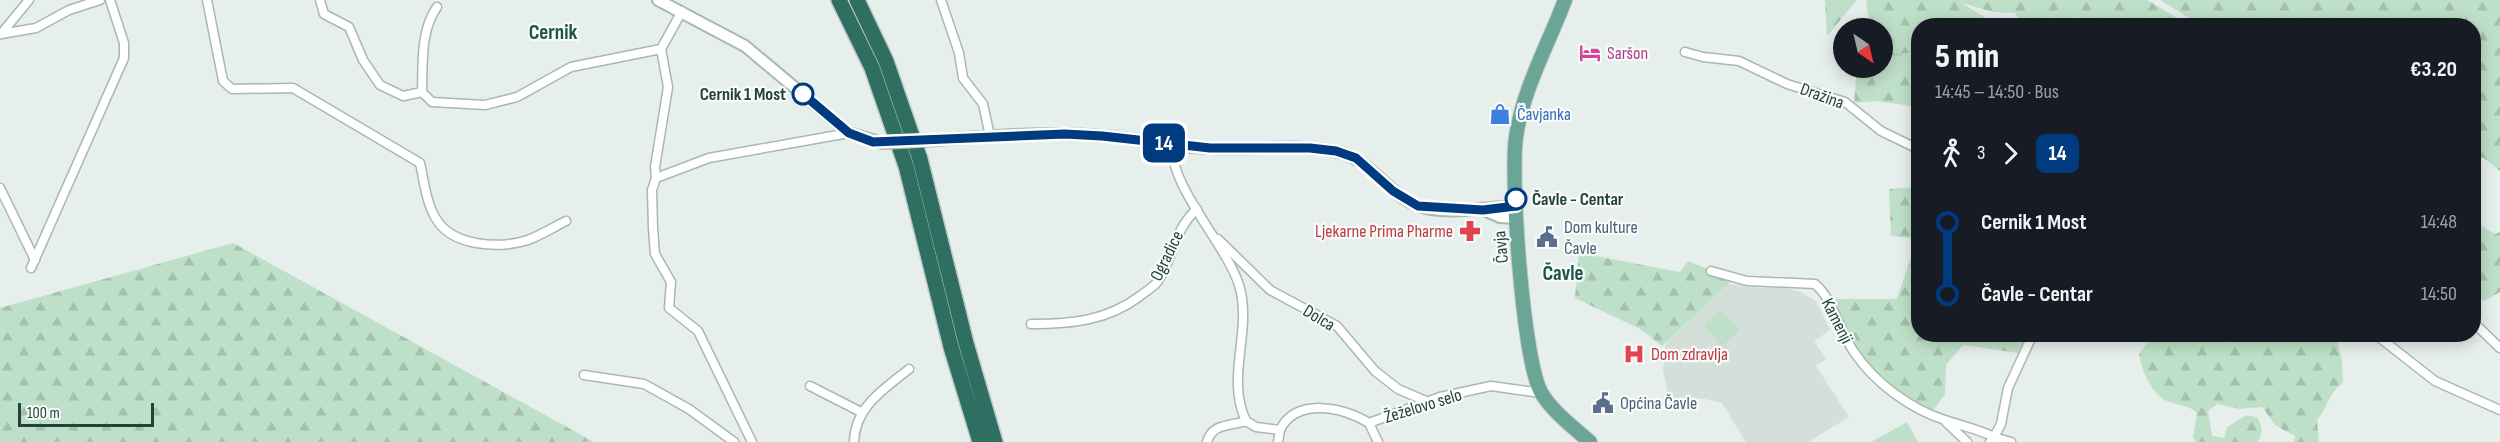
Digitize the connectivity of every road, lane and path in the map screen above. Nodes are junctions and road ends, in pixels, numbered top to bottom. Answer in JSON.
{"nodes":[{"id":1,"x":29,"y":0,"type":"edge"},
{"id":2,"x":100,"y":0,"type":"edge"},
{"id":3,"x":110,"y":0,"type":"edge"},
{"id":4,"x":207,"y":0,"type":"edge"},
{"id":5,"x":320,"y":0,"type":"edge"},
{"id":6,"x":658,"y":0,"type":"edge"},
{"id":7,"x":839,"y":0,"type":"edge"},
{"id":8,"x":857,"y":0,"type":"edge"},
{"id":9,"x":941,"y":0,"type":"edge"},
{"id":10,"x":1565,"y":0,"type":"edge"},
{"id":11,"x":437,"y":7,"type":"dead end"},
{"id":12,"x":682,"y":11,"type":"junction"},
{"id":13,"x":0,"y":35,"type":"edge"},
{"id":14,"x":661,"y":49,"type":"junction"},
{"id":15,"x":1685,"y":52,"type":"dead end"},
{"id":16,"x":422,"y":92,"type":"junction"},
{"id":17,"x":849,"y":133,"type":"junction"},
{"id":18,"x":990,"y":136,"type":"junction"},
{"id":19,"x":1172,"y":144,"type":"junction"},
{"id":20,"x":1911,"y":146,"type":"edge"},
{"id":21,"x":656,"y":178,"type":"junction"},
{"id":22,"x":0,"y":188,"type":"edge"},
{"id":23,"x":1197,"y":209,"type":"junction"},
{"id":24,"x":1516,"y":212,"type":"junction"},
{"id":25,"x":566,"y":221,"type":"dead end"},
{"id":26,"x":1211,"y":232,"type":"junction"},
{"id":27,"x":1710,"y":271,"type":"dead end"},
{"id":28,"x":1031,"y":324,"type":"dead end"},
{"id":29,"x":2481,"y":330,"type":"edge"},
{"id":30,"x":2029,"y":342,"type":"edge"},
{"id":31,"x":2385,"y":342,"type":"edge"},
{"id":32,"x":2500,"y":348,"type":"edge"},
{"id":33,"x":909,"y":369,"type":"dead end"},
{"id":34,"x":584,"y":375,"type":"dead end"},
{"id":35,"x":810,"y":386,"type":"dead end"},
{"id":36,"x":1541,"y":393,"type":"junction"},
{"id":37,"x":1428,"y":402,"type":"junction"},
{"id":38,"x":2500,"y":410,"type":"edge"},
{"id":39,"x":861,"y":412,"type":"junction"},
{"id":40,"x":1943,"y":420,"type":"junction"},
{"id":41,"x":1246,"y":421,"type":"junction"},
{"id":42,"x":1369,"y":423,"type":"junction"},
{"id":43,"x":1280,"y":430,"type":"junction"},
{"id":44,"x":1992,"y":439,"type":"edge"},
{"id":45,"x":734,"y":442,"type":"edge"},
{"id":46,"x":750,"y":442,"type":"edge"},
{"id":47,"x":854,"y":442,"type":"edge"},
{"id":48,"x":980,"y":442,"type":"edge"},
{"id":49,"x":995,"y":442,"type":"edge"},
{"id":50,"x":1207,"y":442,"type":"edge"},
{"id":51,"x":1278,"y":442,"type":"edge"},
{"id":52,"x":1378,"y":442,"type":"edge"},
{"id":53,"x":1590,"y":442,"type":"edge"},
{"id":54,"x":1967,"y":442,"type":"edge"},
{"id":55,"x":2011,"y":442,"type":"edge"}],
"edges":[{"from":1,"to":13,"type":"street"},
{"from":2,"to":13,"type":"street"},
{"from":3,"to":22,"type":"street"},
{"from":4,"to":25,"type":"street"},
{"from":5,"to":16,"type":"street"},
{"from":6,"to":12,"type":"street"},
{"from":7,"to":48,"type":"highway"},
{"from":8,"to":49,"type":"highway"},
{"from":9,"to":18,"type":"street"},
{"from":10,"to":24,"type":"main road","name":"Čavja"},
{"from":11,"to":16,"type":"street"},
{"from":12,"to":14,"type":"street"},
{"from":12,"to":17,"type":"street"},
{"from":14,"to":16,"type":"street"},
{"from":14,"to":21,"type":"street"},
{"from":15,"to":20,"type":"street","name":"Dražina"},
{"from":17,"to":18,"type":"street","bridge":true},
{"from":17,"to":21,"type":"street"},
{"from":18,"to":19,"type":"street"},
{"from":19,"to":23,"type":"street"},
{"from":19,"to":24,"type":"street"},
{"from":21,"to":46,"type":"street"},
{"from":23,"to":26,"type":"street"},
{"from":23,"to":28,"type":"street","name":"Ogradice"},
{"from":24,"to":36,"type":"main road","name":"Čavja"},
{"from":26,"to":37,"type":"street","name":"Dolca"},
{"from":26,"to":41,"type":"street"},
{"from":27,"to":40,"type":"street","name":"Kamenji"},
{"from":29,"to":32,"type":"street"},
{"from":30,"to":44,"type":"street"},
{"from":31,"to":38,"type":"street"},
{"from":33,"to":39,"type":"street"},
{"from":34,"to":45,"type":"street"},
{"from":35,"to":39,"type":"street"},
{"from":36,"to":37,"type":"street","name":"Žeželovo selo"},
{"from":36,"to":53,"type":"main road","name":"Čavja"},
{"from":37,"to":42,"type":"street","name":"Žeželovo selo"},
{"from":39,"to":47,"type":"street"},
{"from":40,"to":44,"type":"street","name":"Kamenji"},
{"from":40,"to":54,"type":"street","name":"Kamenji"},
{"from":41,"to":43,"type":"street"},
{"from":41,"to":50,"type":"street"},
{"from":42,"to":43,"type":"street","name":"Žeželovo selo"},
{"from":42,"to":52,"type":"street"},
{"from":43,"to":51,"type":"street"},
{"from":44,"to":55,"type":"street"}]}
